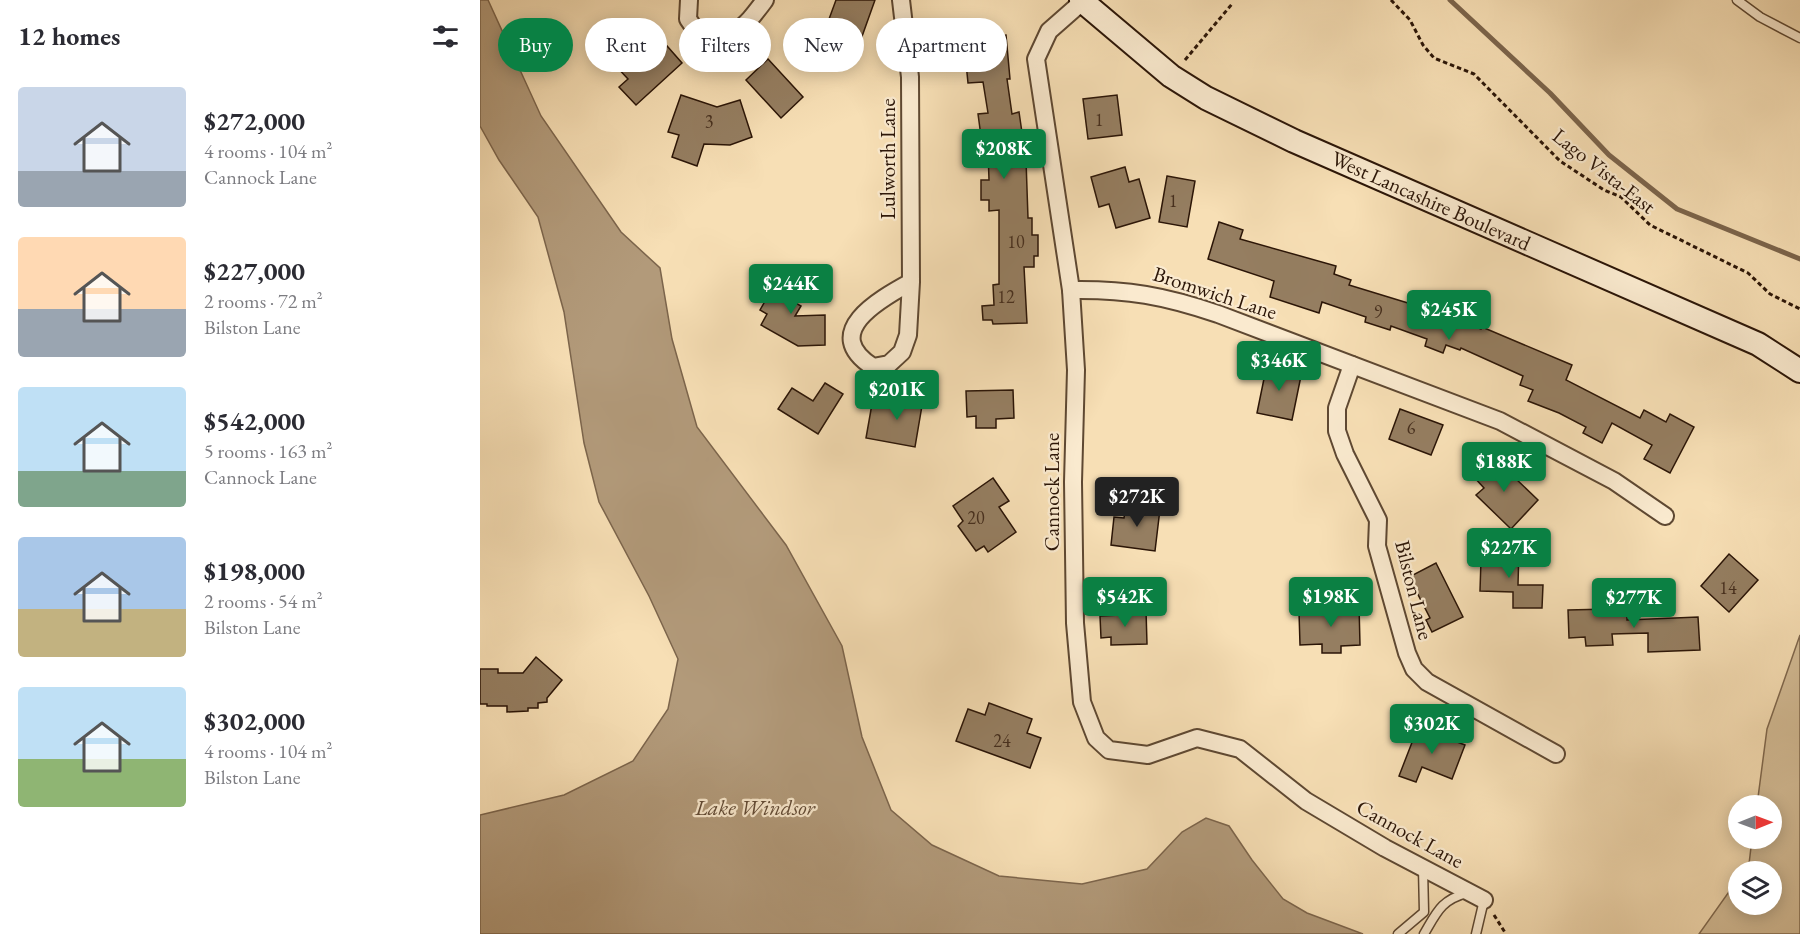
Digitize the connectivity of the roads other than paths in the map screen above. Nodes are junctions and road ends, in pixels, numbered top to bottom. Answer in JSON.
{"nodes":[{"id":1,"x":689,"y":0,"type":"edge"},
{"id":2,"x":765,"y":0,"type":"edge"},
{"id":3,"x":901,"y":0,"type":"edge"},
{"id":4,"x":1737,"y":0,"type":"edge"},
{"id":5,"x":1082,"y":1,"type":"edge"},
{"id":6,"x":1800,"y":38,"type":"edge"},
{"id":7,"x":910,"y":282,"type":"junction"},
{"id":8,"x":1071,"y":290,"type":"junction"},
{"id":9,"x":1352,"y":365,"type":"junction"},
{"id":10,"x":1800,"y":371,"type":"edge"},
{"id":11,"x":1665,"y":516,"type":"dead end"},
{"id":12,"x":1556,"y":754,"type":"dead end"},
{"id":13,"x":1423,"y":868,"type":"junction"},
{"id":14,"x":1477,"y":896,"type":"junction"},
{"id":15,"x":1398,"y":934,"type":"edge"},
{"id":16,"x":1424,"y":934,"type":"edge"},
{"id":17,"x":1476,"y":934,"type":"edge"}],
"edges":[{"from":1,"to":2,"type":"street"},
{"from":3,"to":7,"type":"street","name":"Lulworth Lane"},
{"from":4,"to":6,"type":"lane"},
{"from":5,"to":8,"type":"street","name":"Cannock Lane"},
{"from":5,"to":10,"type":"main road","name":"West Lancashire Boulevard"},
{"from":7,"to":7,"type":"street","name":"Lulworth Lane"},
{"from":8,"to":9,"type":"street","name":"Bromwich Lane"},
{"from":8,"to":13,"type":"street","name":"Cannock Lane"},
{"from":9,"to":11,"type":"street","name":"Bromwich Lane"},
{"from":9,"to":12,"type":"street","name":"Bilston Lane"},
{"from":13,"to":14,"type":"street","name":"Cannock Lane"},
{"from":13,"to":15,"type":"lane"},
{"from":14,"to":16,"type":"lane"},
{"from":14,"to":17,"type":"lane"}]}
